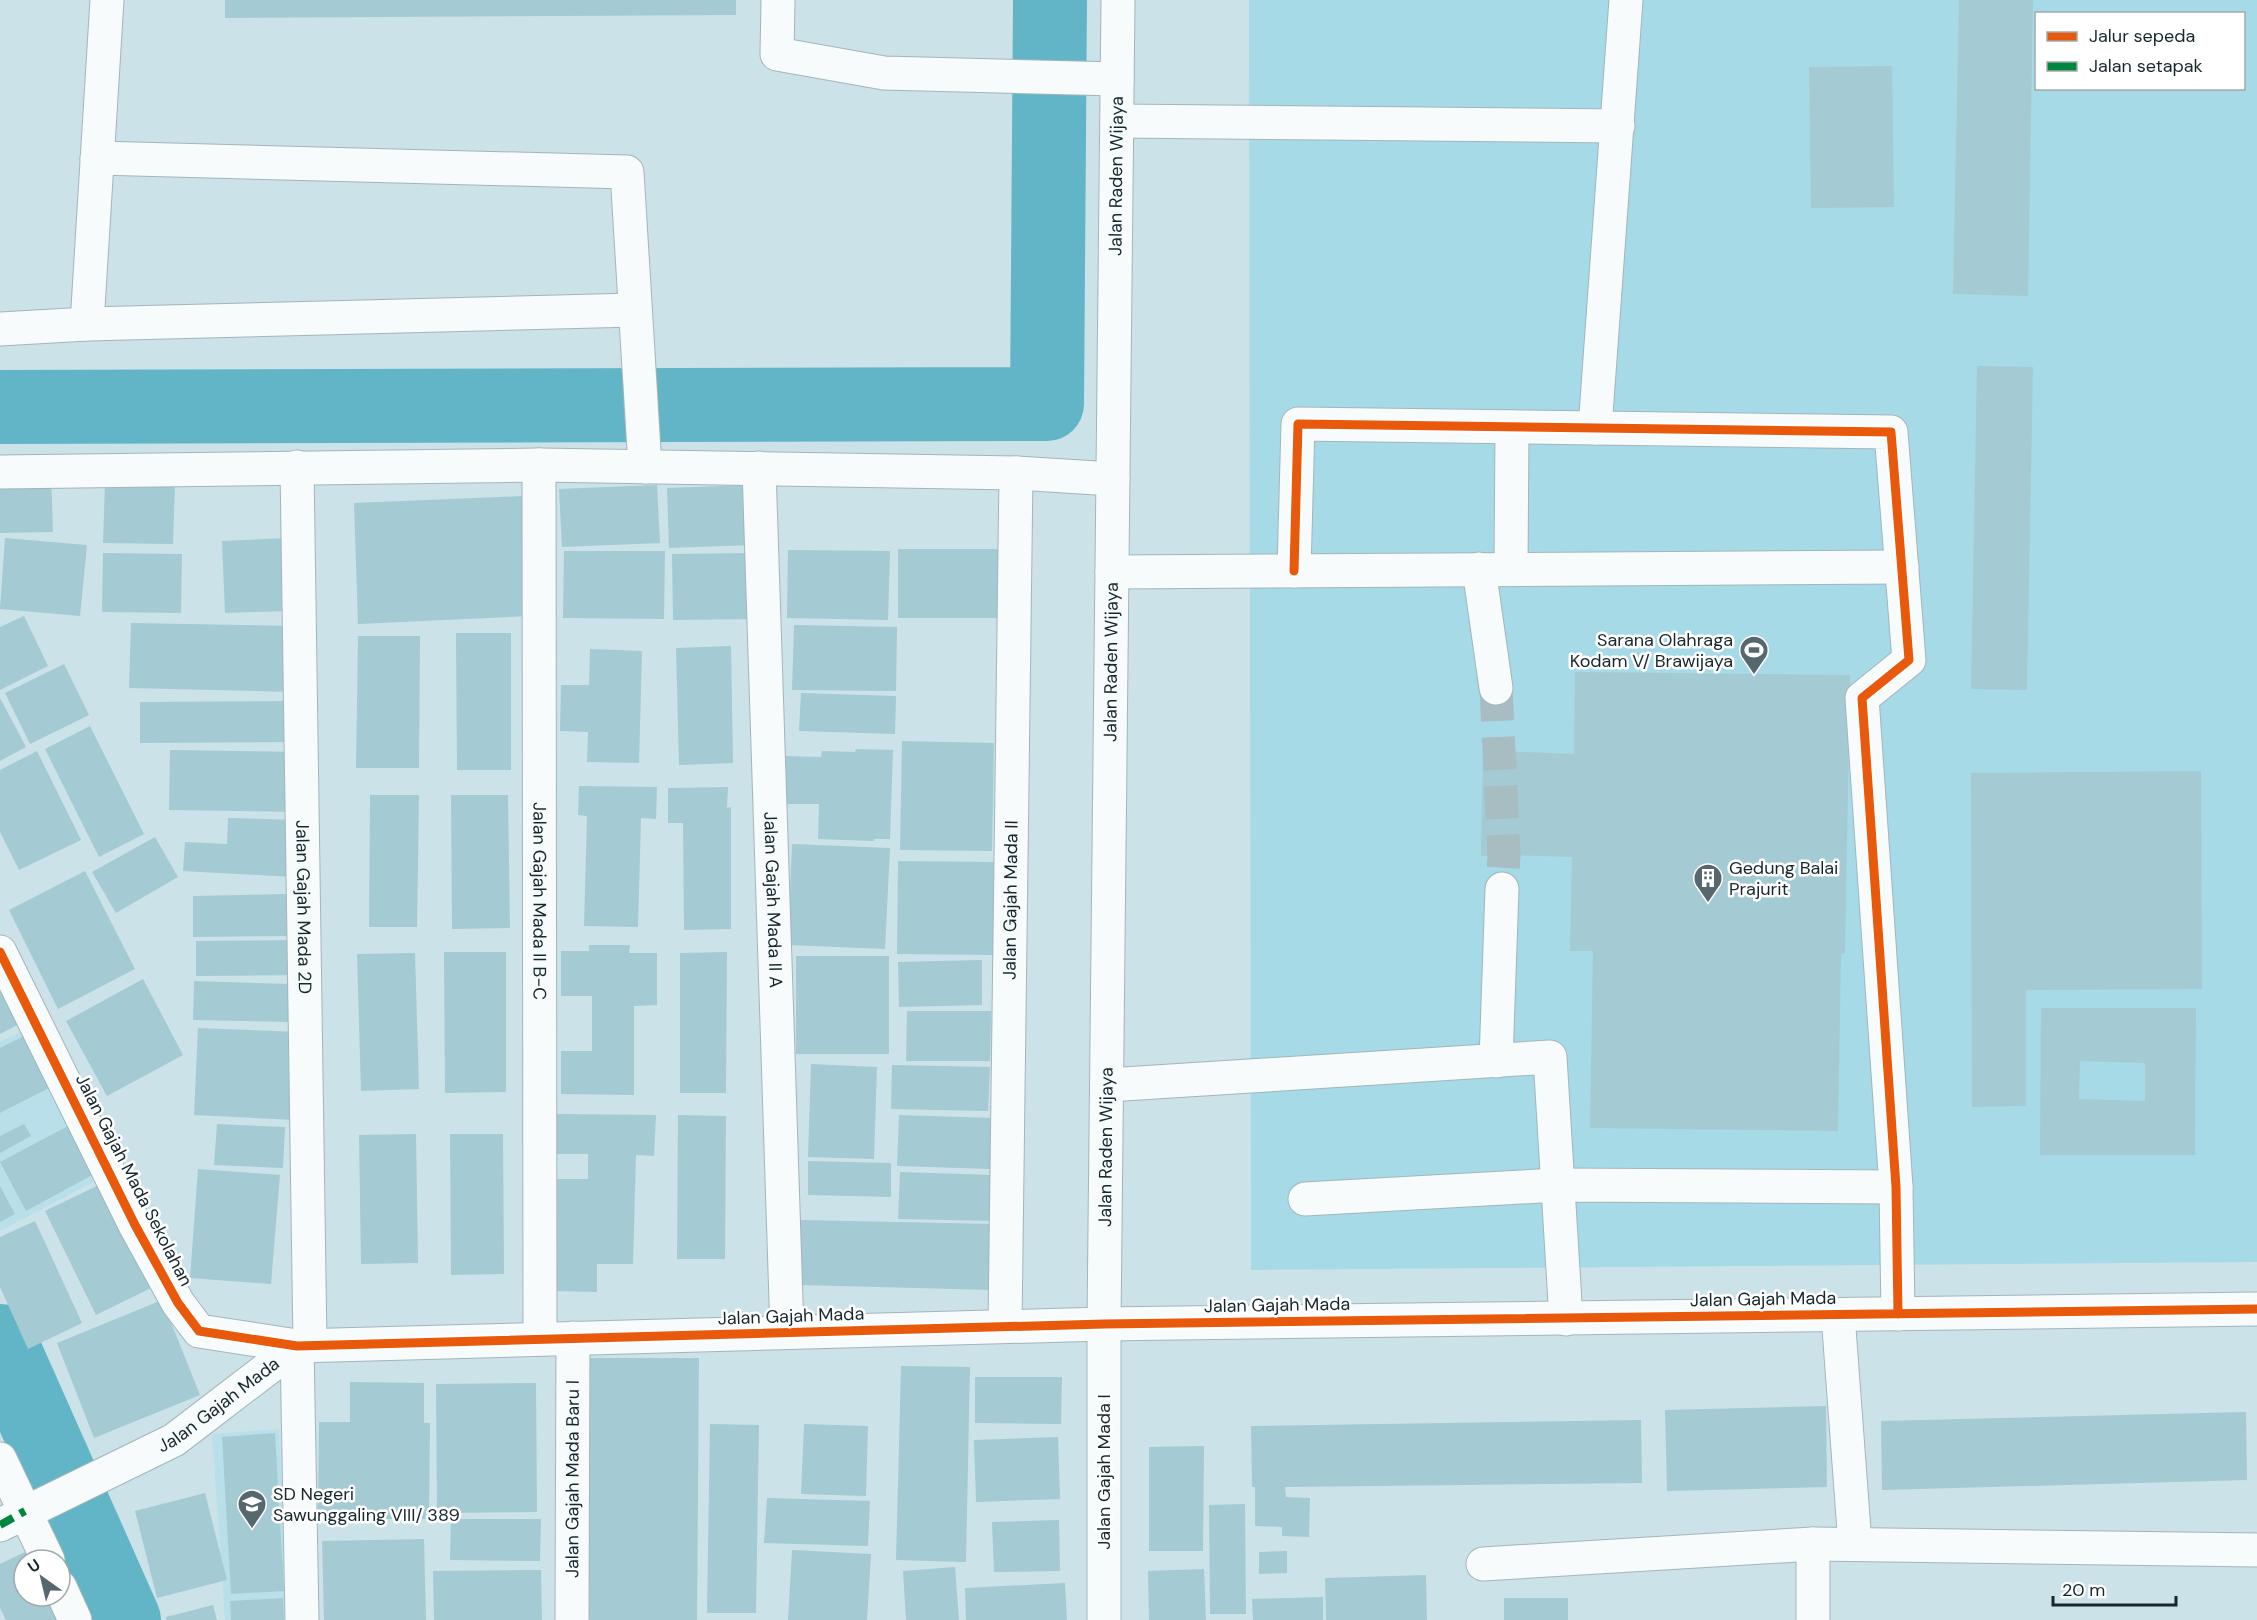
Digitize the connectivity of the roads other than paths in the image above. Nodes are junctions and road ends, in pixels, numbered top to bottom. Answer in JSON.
{"nodes":[{"id":1,"x":107,"y":0,"type":"edge"},
{"id":2,"x":778,"y":0,"type":"edge"},
{"id":3,"x":1118,"y":0,"type":"edge"},
{"id":4,"x":1626,"y":0,"type":"edge"},
{"id":5,"x":1106,"y":78,"type":"junction"},
{"id":6,"x":1117,"y":121,"type":"junction"},
{"id":7,"x":1618,"y":126,"type":"junction"},
{"id":8,"x":97,"y":158,"type":"junction"},
{"id":9,"x":635,"y":310,"type":"junction"},
{"id":10,"x":87,"y":324,"type":"junction"},
{"id":11,"x":0,"y":329,"type":"edge"},
{"id":12,"x":1512,"y":427,"type":"junction"},
{"id":13,"x":1595,"y":428,"type":"junction"},
{"id":14,"x":539,"y":465,"type":"junction"},
{"id":15,"x":645,"y":466,"type":"junction"},
{"id":16,"x":297,"y":467,"type":"junction"},
{"id":17,"x":759,"y":468,"type":"junction"},
{"id":18,"x":0,"y":472,"type":"edge"},
{"id":19,"x":1016,"y":473,"type":"junction"},
{"id":20,"x":1113,"y":479,"type":"junction"},
{"id":21,"x":1902,"y":567,"type":"junction"},
{"id":22,"x":1495,"y":569,"type":"junction"},
{"id":23,"x":1294,"y":571,"type":"junction"},
{"id":24,"x":1112,"y":572,"type":"junction"},
{"id":25,"x":1496,"y":688,"type":"tunnel mouth"},
{"id":26,"x":1502,"y":889,"type":"tunnel mouth"},
{"id":27,"x":0,"y":952,"type":"edge"},
{"id":28,"x":1496,"y":1061,"type":"junction"},
{"id":29,"x":1108,"y":1085,"type":"junction"},
{"id":30,"x":1558,"y":1185,"type":"junction"},
{"id":31,"x":1896,"y":1187,"type":"junction"},
{"id":32,"x":1305,"y":1199,"type":"dead end"},
{"id":33,"x":2257,"y":1309,"type":"edge"},
{"id":34,"x":1898,"y":1314,"type":"junction"},
{"id":35,"x":1838,"y":1315,"type":"junction"},
{"id":36,"x":1566,"y":1318,"type":"junction"},
{"id":37,"x":1104,"y":1324,"type":"junction"},
{"id":38,"x":1005,"y":1326,"type":"junction"},
{"id":39,"x":787,"y":1332,"type":"junction"},
{"id":40,"x":573,"y":1338,"type":"junction"},
{"id":41,"x":540,"y":1339,"type":"junction"},
{"id":42,"x":303,"y":1346,"type":"junction"},
{"id":43,"x":0,"y":1459,"type":"edge"},
{"id":44,"x":22,"y":1514,"type":"edge"},
{"id":45,"x":1813,"y":1544,"type":"junction"},
{"id":46,"x":1855,"y":1544,"type":"junction"},
{"id":47,"x":41,"y":1548,"type":"edge"},
{"id":48,"x":2257,"y":1550,"type":"edge"},
{"id":49,"x":1483,"y":1564,"type":"dead end"},
{"id":50,"x":302,"y":1620,"type":"edge"},
{"id":51,"x":572,"y":1620,"type":"edge"},
{"id":52,"x":1104,"y":1620,"type":"edge"},
{"id":53,"x":1813,"y":1620,"type":"edge"}],
"edges":[{"from":1,"to":8,"type":"street"},
{"from":2,"to":5,"type":"street"},
{"from":3,"to":5,"type":"street","name":"Jalan Raden Wijaya"},
{"from":4,"to":7,"type":"street"},
{"from":5,"to":6,"type":"street","name":"Jalan Raden Wijaya"},
{"from":6,"to":7,"type":"street"},
{"from":6,"to":20,"type":"street","name":"Jalan Raden Wijaya"},
{"from":7,"to":13,"type":"street"},
{"from":8,"to":9,"type":"street"},
{"from":8,"to":10,"type":"street"},
{"from":9,"to":10,"type":"street"},
{"from":9,"to":15,"type":"street"},
{"from":10,"to":11,"type":"street"},
{"from":12,"to":13,"type":"street"},
{"from":12,"to":22,"type":"street"},
{"from":12,"to":23,"type":"street"},
{"from":13,"to":21,"type":"street"},
{"from":14,"to":15,"type":"street"},
{"from":14,"to":16,"type":"street"},
{"from":14,"to":41,"type":"street","name":"Jalan Gajah Mada II B-C"},
{"from":15,"to":17,"type":"street"},
{"from":16,"to":18,"type":"street"},
{"from":16,"to":42,"type":"street","name":"Jalan Gajah Mada 2D"},
{"from":17,"to":19,"type":"street"},
{"from":17,"to":39,"type":"street","name":"Jalan Gajah Mada II A"},
{"from":19,"to":20,"type":"street"},
{"from":19,"to":38,"type":"street","name":"Jalan Gajah Mada II"},
{"from":20,"to":24,"type":"street","name":"Jalan Raden Wijaya"},
{"from":21,"to":22,"type":"street"},
{"from":21,"to":31,"type":"street"},
{"from":22,"to":23,"type":"street"},
{"from":22,"to":25,"type":"street"},
{"from":23,"to":24,"type":"street"},
{"from":24,"to":29,"type":"street","name":"Jalan Raden Wijaya"},
{"from":26,"to":28,"type":"street"},
{"from":27,"to":42,"type":"street","name":"Jalan Gajah Mada Sekolahan"},
{"from":28,"to":29,"type":"street"},
{"from":28,"to":30,"type":"street"},
{"from":29,"to":37,"type":"street","name":"Jalan Raden Wijaya"},
{"from":30,"to":31,"type":"street"},
{"from":30,"to":32,"type":"street"},
{"from":30,"to":36,"type":"street"},
{"from":31,"to":34,"type":"street"},
{"from":33,"to":34,"type":"street","name":"Jalan Gajah Mada"},
{"from":34,"to":35,"type":"street","name":"Jalan Gajah Mada"},
{"from":35,"to":36,"type":"street","name":"Jalan Gajah Mada"},
{"from":35,"to":46,"type":"street"},
{"from":36,"to":37,"type":"street","name":"Jalan Gajah Mada"},
{"from":37,"to":38,"type":"street","name":"Jalan Gajah Mada"},
{"from":37,"to":52,"type":"street","name":"Jalan Gajah Mada I"},
{"from":38,"to":39,"type":"street","name":"Jalan Gajah Mada"},
{"from":39,"to":40,"type":"street","name":"Jalan Gajah Mada"},
{"from":40,"to":41,"type":"street","name":"Jalan Gajah Mada"},
{"from":40,"to":51,"type":"street","name":"Jalan Gajah Mada Baru I"},
{"from":41,"to":42,"type":"street","name":"Jalan Gajah Mada"},
{"from":42,"to":44,"type":"street","name":"Jalan Gajah Mada"},
{"from":42,"to":50,"type":"street","name":"Jalan Gajah Mada 2D"},
{"from":43,"to":44,"type":"street"},
{"from":44,"to":47,"type":"street"},
{"from":45,"to":46,"type":"street"},
{"from":45,"to":49,"type":"street"},
{"from":45,"to":53,"type":"street"},
{"from":46,"to":48,"type":"street"}]}
